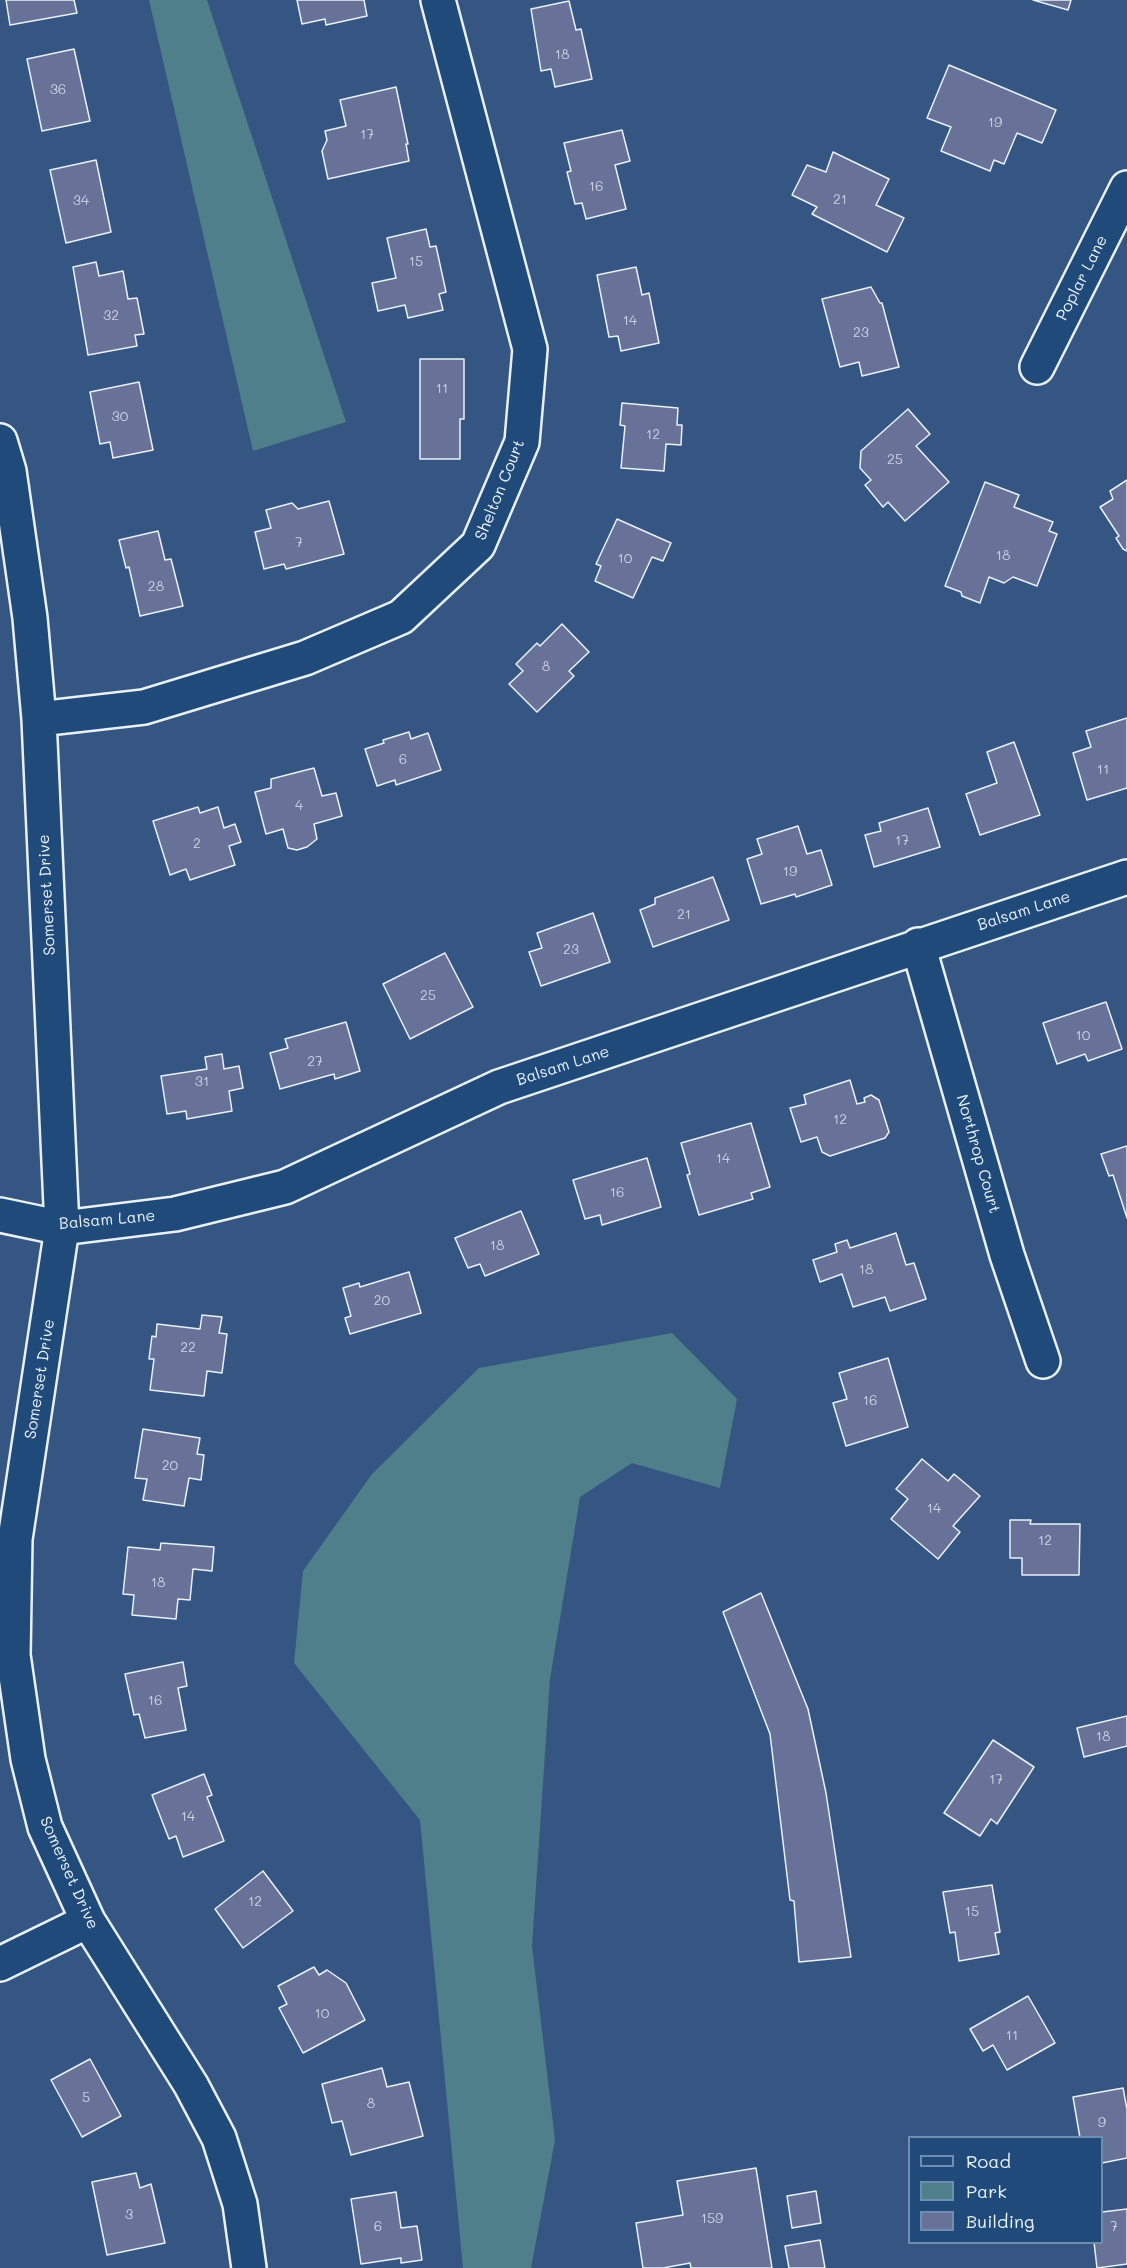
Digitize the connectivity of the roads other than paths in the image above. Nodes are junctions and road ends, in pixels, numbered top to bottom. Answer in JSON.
{"nodes":[{"id":1,"x":438,"y":0,"type":"edge"},
{"id":2,"x":1127,"y":188,"type":"edge"},
{"id":3,"x":1037,"y":368,"type":"dead end"},
{"id":4,"x":0,"y":441,"type":"edge"},
{"id":5,"x":39,"y":719,"type":"junction"},
{"id":6,"x":1127,"y":877,"type":"edge"},
{"id":7,"x":918,"y":945,"type":"junction"},
{"id":8,"x":0,"y":1215,"type":"edge"},
{"id":9,"x":63,"y":1228,"type":"junction"},
{"id":10,"x":1043,"y":1361,"type":"dead end"},
{"id":11,"x":88,"y":1921,"type":"junction"},
{"id":12,"x":0,"y":1964,"type":"edge"},
{"id":13,"x":249,"y":2268,"type":"edge"}],
"edges":[{"from":1,"to":5,"type":"street","name":"Shelton Court"},
{"from":2,"to":3,"type":"street","name":"Poplar Lane"},
{"from":4,"to":5,"type":"street","name":"Somerset Drive"},
{"from":5,"to":9,"type":"street","name":"Somerset Drive"},
{"from":6,"to":7,"type":"street","name":"Balsam Lane"},
{"from":7,"to":9,"type":"street","name":"Balsam Lane"},
{"from":7,"to":10,"type":"street","name":"Northrop Court"},
{"from":8,"to":9,"type":"street","name":"Balsam Lane"},
{"from":9,"to":11,"type":"street","name":"Somerset Drive"},
{"from":11,"to":12,"type":"street"},
{"from":11,"to":13,"type":"street","name":"Somerset Drive"}]}
